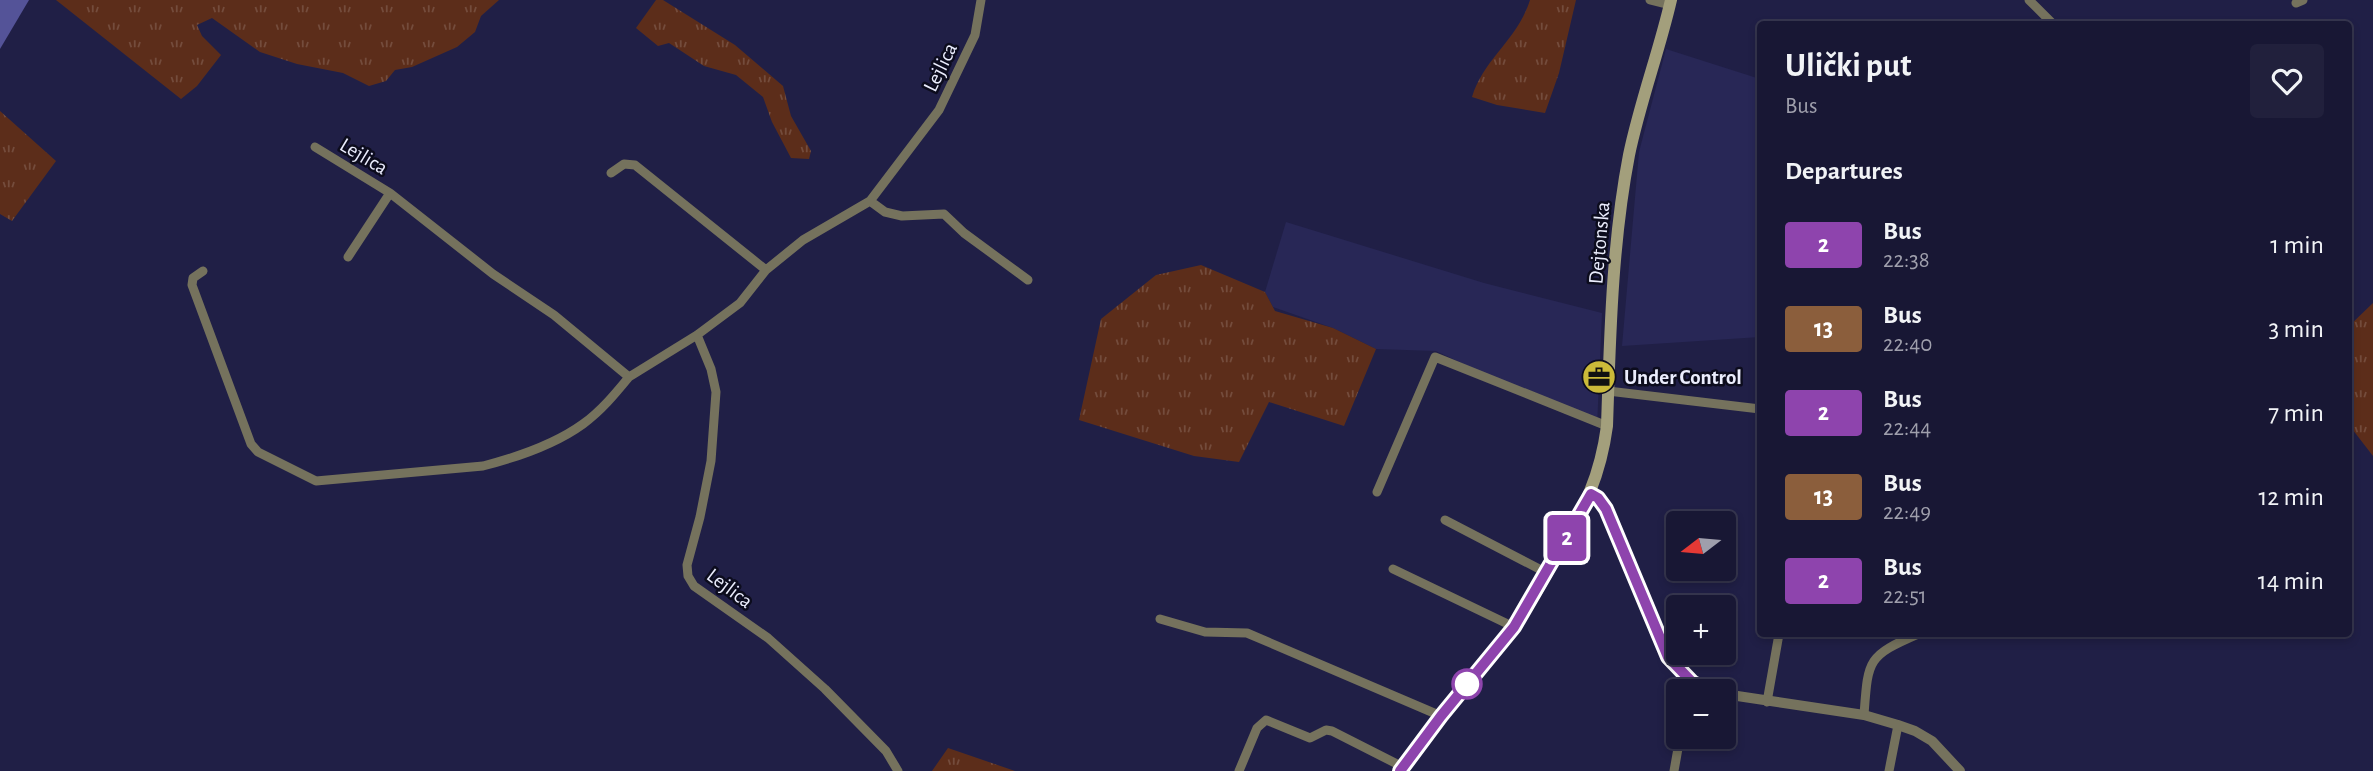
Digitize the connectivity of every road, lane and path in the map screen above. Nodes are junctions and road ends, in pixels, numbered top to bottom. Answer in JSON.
{"nodes":[{"id":1,"x":981,"y":0,"type":"edge"},
{"id":2,"x":1650,"y":0,"type":"edge"},
{"id":3,"x":2029,"y":0,"type":"edge"},
{"id":4,"x":1671,"y":2,"type":"edge"},
{"id":5,"x":2050,"y":21,"type":"edge"},
{"id":6,"x":315,"y":147,"type":"dead end"},
{"id":7,"x":611,"y":173,"type":"dead end"},
{"id":8,"x":390,"y":193,"type":"junction"},
{"id":9,"x":870,"y":201,"type":"junction"},
{"id":10,"x":348,"y":257,"type":"dead end"},
{"id":11,"x":766,"y":270,"type":"junction"},
{"id":12,"x":203,"y":271,"type":"dead end"},
{"id":13,"x":1028,"y":280,"type":"dead end"},
{"id":14,"x":697,"y":335,"type":"junction"},
{"id":15,"x":629,"y":377,"type":"junction"},
{"id":16,"x":1608,"y":391,"type":"junction"},
{"id":17,"x":1757,"y":409,"type":"edge"},
{"id":18,"x":1607,"y":426,"type":"junction"},
{"id":19,"x":1377,"y":492,"type":"dead end"},
{"id":20,"x":1591,"y":494,"type":"junction"},
{"id":21,"x":1445,"y":520,"type":"dead end"},
{"id":22,"x":1392,"y":569,"type":"dead end"},
{"id":23,"x":1547,"y":572,"type":"junction"},
{"id":24,"x":1160,"y":619,"type":"dead end"},
{"id":25,"x":1514,"y":627,"type":"junction"},
{"id":26,"x":1778,"y":637,"type":"edge"},
{"id":27,"x":1911,"y":637,"type":"edge"},
{"id":28,"x":1690,"y":679,"type":"edge"},
{"id":29,"x":1736,"y":696,"type":"edge"},
{"id":30,"x":1767,"y":702,"type":"junction"},
{"id":31,"x":1864,"y":715,"type":"junction"},
{"id":32,"x":1441,"y":716,"type":"junction"},
{"id":33,"x":1898,"y":724,"type":"junction"},
{"id":34,"x":1678,"y":749,"type":"edge"},
{"id":35,"x":1401,"y":769,"type":"edge"},
{"id":36,"x":898,"y":771,"type":"edge"},
{"id":37,"x":1239,"y":771,"type":"edge"},
{"id":38,"x":1674,"y":771,"type":"edge"},
{"id":39,"x":1889,"y":771,"type":"edge"},
{"id":40,"x":1960,"y":771,"type":"edge"}],
"edges":[{"from":1,"to":9,"type":"street","name":"Lejlica"},
{"from":2,"to":4,"type":"street"},
{"from":3,"to":5,"type":"street"},
{"from":4,"to":16,"type":"main road","name":"Dejtonska"},
{"from":6,"to":8,"type":"street","name":"Lejlica"},
{"from":7,"to":11,"type":"street"},
{"from":8,"to":10,"type":"street"},
{"from":8,"to":15,"type":"street","name":"Lejlica"},
{"from":9,"to":11,"type":"street","name":"Lejlica"},
{"from":9,"to":13,"type":"street"},
{"from":11,"to":14,"type":"street","name":"Lejlica"},
{"from":12,"to":15,"type":"street"},
{"from":14,"to":15,"type":"street","name":"Lejlica"},
{"from":14,"to":36,"type":"street","name":"Lejlica"},
{"from":16,"to":17,"type":"street"},
{"from":16,"to":18,"type":"main road","name":"Dejtonska"},
{"from":18,"to":19,"type":"street"},
{"from":18,"to":20,"type":"main road","name":"Dejtonska"},
{"from":20,"to":23,"type":"main road","name":"Dejtonska"},
{"from":20,"to":28,"type":"street"},
{"from":21,"to":23,"type":"street"},
{"from":22,"to":25,"type":"street"},
{"from":23,"to":25,"type":"main road","name":"Dejtonska"},
{"from":24,"to":32,"type":"street"},
{"from":25,"to":32,"type":"main road","name":"Dejtonska"},
{"from":26,"to":30,"type":"street"},
{"from":27,"to":31,"type":"street"},
{"from":29,"to":30,"type":"street"},
{"from":30,"to":31,"type":"street"},
{"from":31,"to":33,"type":"street"},
{"from":32,"to":35,"type":"main road","name":"Dejtonska"},
{"from":33,"to":39,"type":"street"},
{"from":33,"to":40,"type":"street"},
{"from":34,"to":38,"type":"street"},
{"from":35,"to":37,"type":"street"}]}
